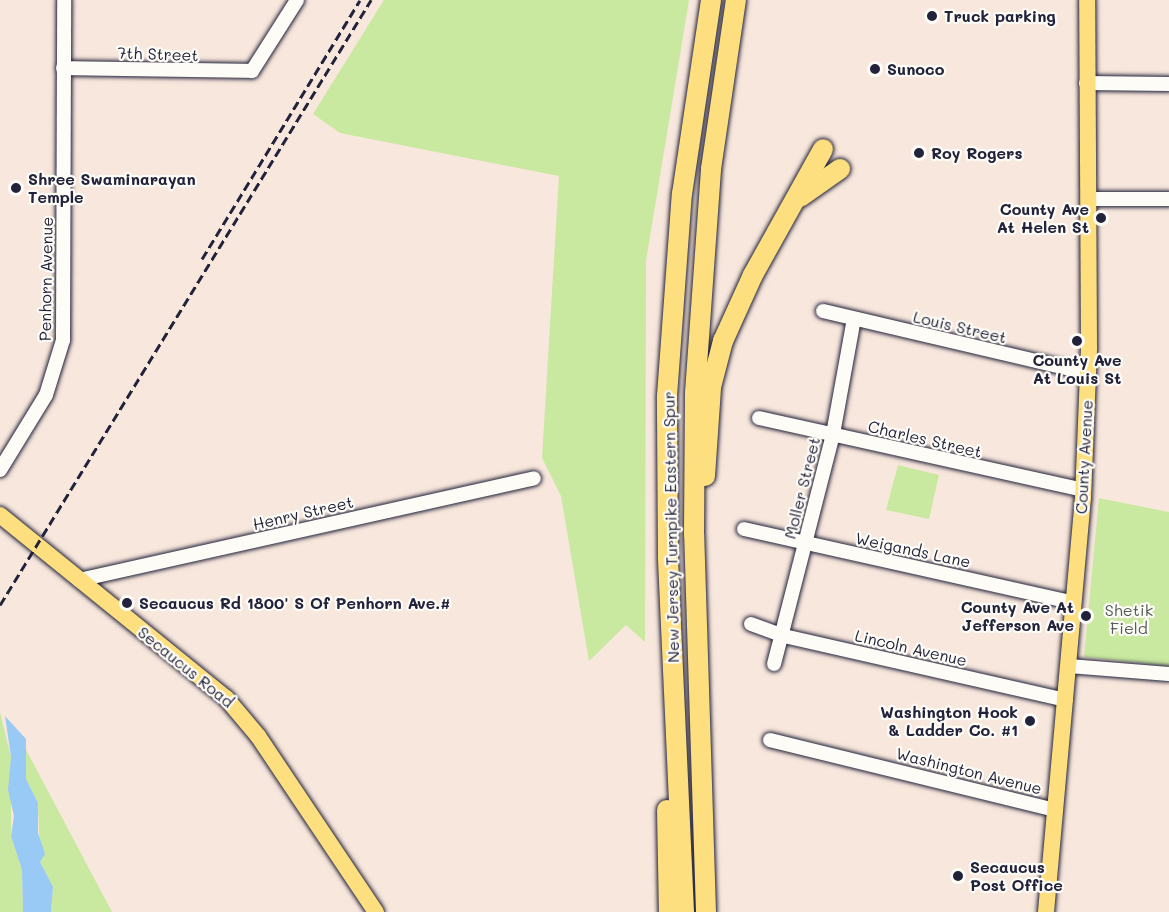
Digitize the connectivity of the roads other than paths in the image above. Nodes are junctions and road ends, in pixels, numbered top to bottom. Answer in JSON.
{"nodes":[{"id":1,"x":64,"y":0,"type":"edge"},
{"id":2,"x":297,"y":0,"type":"edge"},
{"id":3,"x":711,"y":0,"type":"edge"},
{"id":4,"x":736,"y":0,"type":"edge"},
{"id":5,"x":1087,"y":0,"type":"edge"},
{"id":6,"x":63,"y":68,"type":"junction"},
{"id":7,"x":1086,"y":83,"type":"junction"},
{"id":8,"x":1169,"y":84,"type":"edge"},
{"id":9,"x":822,"y":149,"type":"dead end"},
{"id":10,"x":840,"y":169,"type":"dead end"},
{"id":11,"x":1169,"y":199,"type":"edge"},
{"id":12,"x":1088,"y":200,"type":"junction"},
{"id":13,"x":794,"y":202,"type":"junction"},
{"id":14,"x":824,"y":311,"type":"dead end"},
{"id":15,"x":854,"y":319,"type":"junction"},
{"id":16,"x":1088,"y":373,"type":"junction"},
{"id":17,"x":759,"y":418,"type":"dead end"},
{"id":18,"x":833,"y":434,"type":"junction"},
{"id":19,"x":0,"y":470,"type":"edge"},
{"id":20,"x":534,"y":478,"type":"dead end"},
{"id":21,"x":1083,"y":490,"type":"junction"},
{"id":22,"x":0,"y":515,"type":"edge"},
{"id":23,"x":744,"y":530,"type":"dead end"},
{"id":24,"x":806,"y":543,"type":"junction"},
{"id":25,"x":695,"y":574,"type":"junction"},
{"id":26,"x":79,"y":580,"type":"junction"},
{"id":27,"x":1074,"y":603,"type":"junction"},
{"id":28,"x":751,"y":624,"type":"dead end"},
{"id":29,"x":784,"y":636,"type":"junction"},
{"id":30,"x":774,"y":664,"type":"dead end"},
{"id":31,"x":1069,"y":666,"type":"junction"},
{"id":32,"x":1169,"y":674,"type":"edge"},
{"id":33,"x":1066,"y":700,"type":"junction"},
{"id":34,"x":675,"y":703,"type":"junction"},
{"id":35,"x":770,"y":740,"type":"dead end"},
{"id":36,"x":1056,"y":810,"type":"junction"},
{"id":37,"x":376,"y":912,"type":"edge"},
{"id":38,"x":669,"y":912,"type":"edge"},
{"id":39,"x":684,"y":912,"type":"edge"},
{"id":40,"x":706,"y":912,"type":"edge"},
{"id":41,"x":1046,"y":912,"type":"edge"}],
"edges":[{"from":1,"to":6,"type":"street","name":"Penhorn Avenue"},
{"from":2,"to":6,"type":"street","name":"7th Street"},
{"from":3,"to":34,"type":"highway","name":"New Jersey Turnpike Eastern Spur"},
{"from":4,"to":25,"type":"highway","name":"New Jersey Turnpike Eastern Spur"},
{"from":5,"to":7,"type":"main road","name":"County Avenue"},
{"from":6,"to":19,"type":"street","name":"Penhorn Avenue"},
{"from":7,"to":8,"type":"street"},
{"from":7,"to":12,"type":"main road","name":"County Avenue"},
{"from":9,"to":13,"type":"highway"},
{"from":10,"to":13,"type":"highway"},
{"from":11,"to":12,"type":"street"},
{"from":12,"to":16,"type":"main road","name":"County Avenue"},
{"from":13,"to":25,"type":"highway"},
{"from":14,"to":15,"type":"street","name":"Louis Street"},
{"from":15,"to":16,"type":"street","name":"Louis Street"},
{"from":15,"to":18,"type":"street","name":"Moller Street"},
{"from":16,"to":21,"type":"main road","name":"County Avenue"},
{"from":17,"to":18,"type":"street","name":"Charles Street"},
{"from":18,"to":21,"type":"street","name":"Charles Street"},
{"from":18,"to":24,"type":"street","name":"Moller Street"},
{"from":20,"to":26,"type":"street","name":"Henry Street"},
{"from":21,"to":27,"type":"main road","name":"County Avenue"},
{"from":22,"to":26,"type":"main road","name":"Secaucus Road"},
{"from":23,"to":24,"type":"street","name":"Weigands Lane"},
{"from":24,"to":27,"type":"street","name":"Weigands Lane"},
{"from":24,"to":29,"type":"street","name":"Moller Street"},
{"from":25,"to":40,"type":"highway","name":"New Jersey Turnpike Eastern Spur"},
{"from":26,"to":37,"type":"main road","name":"Secaucus Road"},
{"from":27,"to":31,"type":"main road","name":"County Avenue"},
{"from":28,"to":29,"type":"street","name":"Lincoln Avenue"},
{"from":29,"to":30,"type":"street","name":"Moller Street"},
{"from":29,"to":33,"type":"street","name":"Lincoln Avenue"},
{"from":31,"to":32,"type":"street"},
{"from":31,"to":33,"type":"main road","name":"County Avenue"},
{"from":33,"to":36,"type":"main road","name":"County Avenue"},
{"from":34,"to":38,"type":"highway"},
{"from":34,"to":39,"type":"highway","name":"New Jersey Turnpike Eastern Spur"},
{"from":35,"to":36,"type":"street","name":"Washington Avenue"},
{"from":36,"to":41,"type":"main road","name":"County Avenue"}]}
